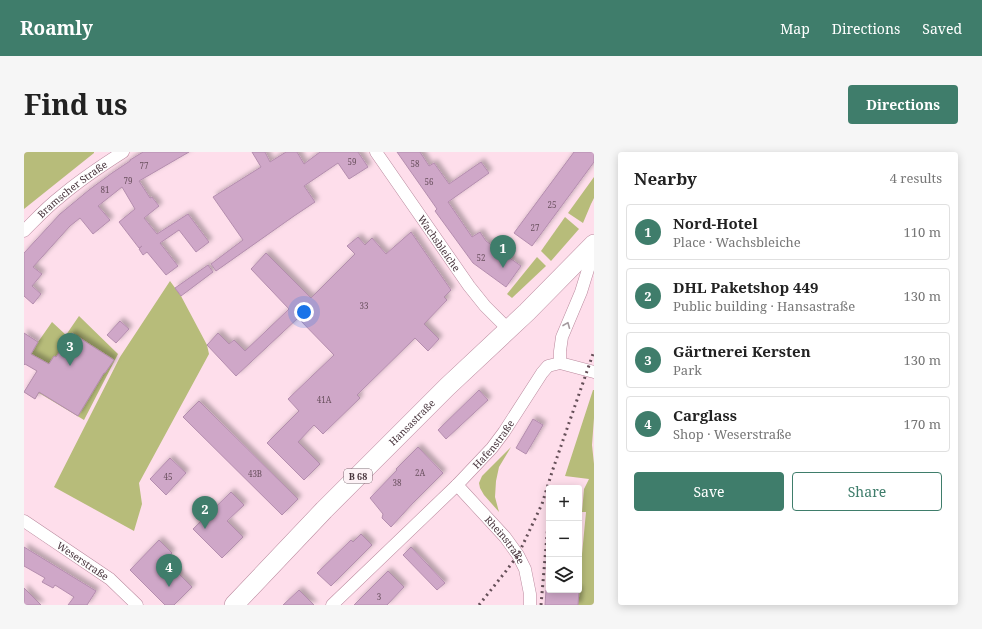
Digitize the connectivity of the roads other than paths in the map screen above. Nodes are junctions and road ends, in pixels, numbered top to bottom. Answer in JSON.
{"nodes":[{"id":1,"x":123,"y":152,"type":"edge"},
{"id":2,"x":376,"y":152,"type":"edge"},
{"id":3,"x":24,"y":231,"type":"edge"},
{"id":4,"x":594,"y":244,"type":"edge"},
{"id":5,"x":594,"y":250,"type":"edge"},
{"id":6,"x":508,"y":329,"type":"junction"},
{"id":7,"x":560,"y":363,"type":"junction"},
{"id":8,"x":594,"y":372,"type":"edge"},
{"id":9,"x":457,"y":486,"type":"junction"},
{"id":10,"x":24,"y":521,"type":"edge"},
{"id":11,"x":137,"y":605,"type":"edge"},
{"id":12,"x":234,"y":605,"type":"edge"},
{"id":13,"x":332,"y":605,"type":"edge"},
{"id":14,"x":530,"y":605,"type":"edge"}],
"edges":[{"from":1,"to":3,"type":"street","name":"Bramscher Straße"},
{"from":2,"to":6,"type":"street","name":"Wachsbleiche"},
{"from":4,"to":6,"type":"main road","name":"Hansastraße","number":"B 68"},
{"from":7,"to":5,"type":"street","one_way":true},
{"from":6,"to":12,"type":"main road","name":"Hansastraße","number":"B 68"},
{"from":7,"to":8,"type":"street"},
{"from":7,"to":9,"type":"street","name":"Hafenstraße"},
{"from":9,"to":13,"type":"street","name":"Hafenstraße"},
{"from":9,"to":14,"type":"street","name":"Rheinstraße"},
{"from":10,"to":11,"type":"street","name":"Weserstraße"}]}
